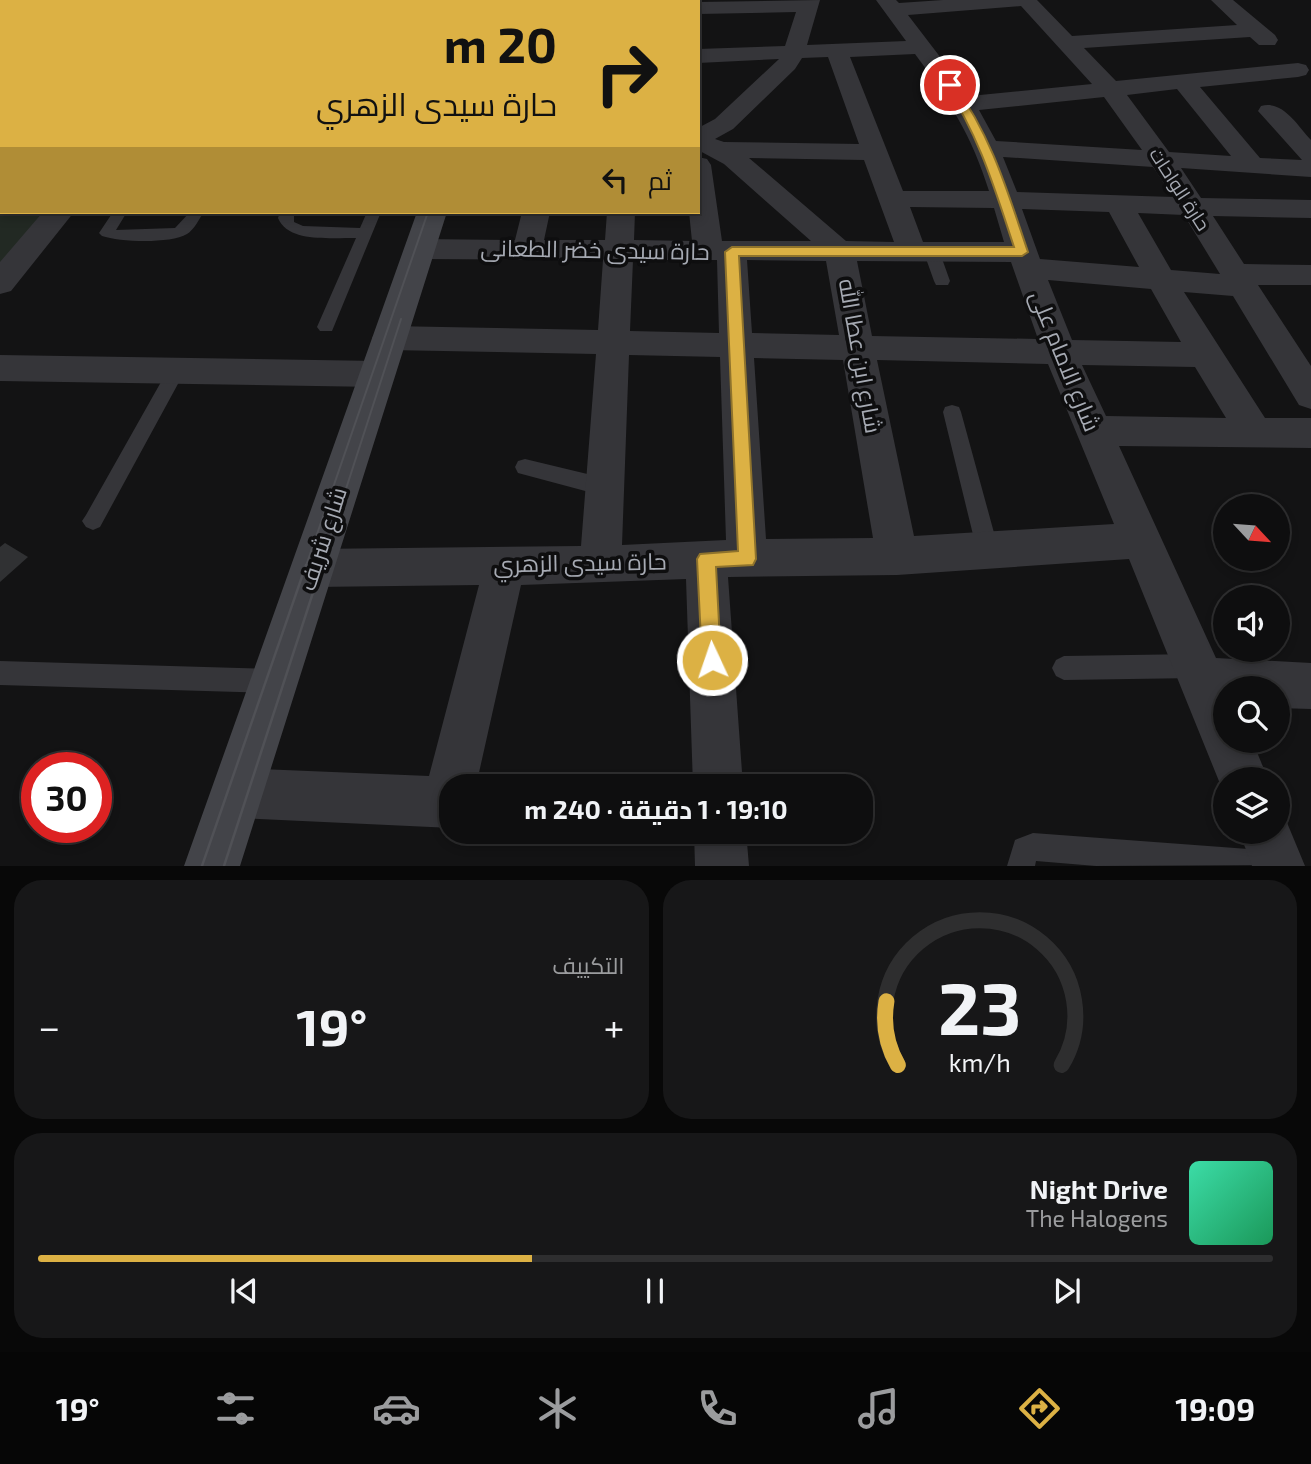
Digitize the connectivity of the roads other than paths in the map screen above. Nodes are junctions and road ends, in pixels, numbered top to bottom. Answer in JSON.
{"nodes":[{"id":1,"x":1024,"y":0,"type":"edge"},
{"id":2,"x":1221,"y":0,"type":"edge"},
{"id":3,"x":809,"y":3,"type":"edge"},
{"id":4,"x":743,"y":4,"type":"edge"},
{"id":5,"x":890,"y":5,"type":"edge"},
{"id":6,"x":700,"y":8,"type":"edge"},
{"id":7,"x":1271,"y":40,"type":"junction"},
{"id":8,"x":1067,"y":43,"type":"junction"},
{"id":9,"x":922,"y":47,"type":"junction"},
{"id":10,"x":836,"y":50,"type":"junction"},
{"id":11,"x":794,"y":53,"type":"junction"},
{"id":12,"x":700,"y":56,"type":"edge"},
{"id":13,"x":1305,"y":75,"type":"edge"},
{"id":14,"x":1182,"y":82,"type":"junction"},
{"id":15,"x":1110,"y":89,"type":"junction"},
{"id":16,"x":964,"y":104,"type":"junction"},
{"id":17,"x":1270,"y":111,"type":"dead end"},
{"id":18,"x":704,"y":148,"type":"edge"},
{"id":19,"x":987,"y":148,"type":"junction"},
{"id":20,"x":875,"y":152,"type":"junction"},
{"id":21,"x":1311,"y":155,"type":"edge"},
{"id":22,"x":1161,"y":159,"type":"junction"},
{"id":23,"x":1252,"y":165,"type":"junction"},
{"id":24,"x":1311,"y":169,"type":"edge"},
{"id":25,"x":1004,"y":198,"type":"junction"},
{"id":26,"x":893,"y":199,"type":"junction"},
{"id":27,"x":1119,"y":205,"type":"junction"},
{"id":28,"x":1194,"y":208,"type":"junction"},
{"id":29,"x":1311,"y":209,"type":"edge"},
{"id":30,"x":57,"y":214,"type":"edge"},
{"id":31,"x":119,"y":214,"type":"edge"},
{"id":32,"x":196,"y":214,"type":"edge"},
{"id":33,"x":286,"y":214,"type":"edge"},
{"id":34,"x":373,"y":214,"type":"edge"},
{"id":35,"x":536,"y":214,"type":"edge"},
{"id":36,"x":621,"y":214,"type":"edge"},
{"id":37,"x":426,"y":230,"type":"edge"},
{"id":38,"x":365,"y":233,"type":"junction"},
{"id":39,"x":527,"y":250,"type":"junction"},
{"id":40,"x":618,"y":250,"type":"junction"},
{"id":41,"x":720,"y":251,"type":"junction"},
{"id":42,"x":840,"y":253,"type":"junction"},
{"id":43,"x":923,"y":253,"type":"junction"},
{"id":44,"x":1025,"y":260,"type":"junction"},
{"id":45,"x":1311,"y":275,"type":"edge"},
{"id":46,"x":1239,"y":280,"type":"junction"},
{"id":47,"x":942,"y":281,"type":"dead end"},
{"id":48,"x":1163,"y":281,"type":"junction"},
{"id":49,"x":0,"y":283,"type":"edge"},
{"id":50,"x":326,"y":327,"type":"dead end"},
{"id":51,"x":613,"y":341,"type":"junction"},
{"id":52,"x":737,"y":344,"type":"junction"},
{"id":53,"x":1295,"y":345,"type":"edge"},
{"id":54,"x":859,"y":347,"type":"junction"},
{"id":55,"x":1059,"y":350,"type":"junction"},
{"id":56,"x":1205,"y":355,"type":"junction"},
{"id":57,"x":383,"y":356,"type":"junction"},
{"id":58,"x":0,"y":368,"type":"edge"},
{"id":59,"x":176,"y":370,"type":"junction"},
{"id":60,"x":1311,"y":395,"type":"edge"},
{"id":61,"x":952,"y":412,"type":"dead end"},
{"id":62,"x":1093,"y":431,"type":"junction"},
{"id":63,"x":1254,"y":432,"type":"junction"},
{"id":64,"x":1306,"y":442,"type":"edge"},
{"id":65,"x":525,"y":467,"type":"dead end"},
{"id":66,"x":604,"y":487,"type":"junction"},
{"id":67,"x":93,"y":522,"type":"dead end"},
{"id":68,"x":1140,"y":540,"type":"junction"},
{"id":69,"x":988,"y":551,"type":"junction"},
{"id":70,"x":897,"y":556,"type":"junction"},
{"id":71,"x":727,"y":559,"type":"junction"},
{"id":72,"x":505,"y":565,"type":"junction"},
{"id":73,"x":600,"y":565,"type":"junction"},
{"id":74,"x":313,"y":568,"type":"junction"},
{"id":75,"x":1064,"y":668,"type":"dead end"},
{"id":76,"x":0,"y":673,"type":"edge"},
{"id":77,"x":1200,"y":673,"type":"junction"},
{"id":78,"x":275,"y":681,"type":"junction"},
{"id":79,"x":1311,"y":686,"type":"edge"},
{"id":80,"x":1213,"y":705,"type":"edge"},
{"id":81,"x":456,"y":774,"type":"edge"},
{"id":82,"x":718,"y":774,"type":"edge"},
{"id":83,"x":236,"y":793,"type":"junction"},
{"id":84,"x":439,"y":803,"type":"edge"},
{"id":85,"x":721,"y":844,"type":"edge"},
{"id":86,"x":1270,"y":844,"type":"edge"},
{"id":87,"x":1279,"y":865,"type":"edge"},
{"id":88,"x":212,"y":866,"type":"edge"},
{"id":89,"x":722,"y":866,"type":"edge"},
{"id":90,"x":1021,"y":866,"type":"edge"}],
"edges":[{"from":1,"to":5,"type":"street"},
{"from":1,"to":8,"type":"street","name":"حارة الواحات"},
{"from":2,"to":7,"type":"street"},
{"from":3,"to":4,"type":"street"},
{"from":3,"to":11,"type":"street"},
{"from":4,"to":6,"type":"street"},
{"from":5,"to":9,"type":"street","name":"شارع الامام على"},
{"from":7,"to":8,"type":"street"},
{"from":7,"to":13,"type":"street"},
{"from":8,"to":15,"type":"street","name":"حارة الواحات"},
{"from":9,"to":10,"type":"street"},
{"from":9,"to":16,"type":"street","name":"شارع الامام على"},
{"from":10,"to":11,"type":"street"},
{"from":10,"to":20,"type":"street"},
{"from":11,"to":12,"type":"street"},
{"from":11,"to":18,"type":"street"},
{"from":13,"to":14,"type":"street"},
{"from":14,"to":15,"type":"street"},
{"from":14,"to":23,"type":"street"},
{"from":15,"to":16,"type":"street"},
{"from":15,"to":22,"type":"street","name":"حارة الواحات"},
{"from":16,"to":19,"type":"street","name":"شارع الامام على"},
{"from":17,"to":21,"type":"street"},
{"from":18,"to":20,"type":"street"},
{"from":18,"to":41,"type":"street"},
{"from":18,"to":42,"type":"street","name":"شارع ابن عطا الله"},
{"from":19,"to":22,"type":"street"},
{"from":19,"to":25,"type":"street","name":"شارع الامام على"},
{"from":20,"to":26,"type":"street"},
{"from":22,"to":23,"type":"street"},
{"from":22,"to":28,"type":"street","name":"حارة الواحات"},
{"from":23,"to":24,"type":"street"},
{"from":25,"to":26,"type":"street"},
{"from":25,"to":27,"type":"street"},
{"from":25,"to":44,"type":"street","name":"شارع الامام على"},
{"from":26,"to":43,"type":"street"},
{"from":27,"to":28,"type":"street"},
{"from":27,"to":48,"type":"street"},
{"from":28,"to":29,"type":"street"},
{"from":28,"to":46,"type":"street","name":"حارة الواحات"},
{"from":30,"to":49,"type":"street"},
{"from":31,"to":32,"type":"lane"},
{"from":33,"to":38,"type":"lane"},
{"from":34,"to":38,"type":"lane"},
{"from":35,"to":39,"type":"street"},
{"from":36,"to":40,"type":"street"},
{"from":37,"to":39,"type":"street","name":"حارة سيدى خضر الطعانى"},
{"from":37,"to":57,"type":"main road","name":"شارع شريف"},
{"from":38,"to":50,"type":"lane"},
{"from":39,"to":40,"type":"street","name":"حارة سيدى خضر الطعانى"},
{"from":40,"to":41,"type":"street","name":"حارة سيدى خضر الطعانى"},
{"from":40,"to":51,"type":"street"},
{"from":41,"to":42,"type":"street","name":"حارة سيدى خضر الطعانى"},
{"from":41,"to":52,"type":"street"},
{"from":42,"to":43,"type":"street","name":"حارة سيدى خضر الطعانى"},
{"from":42,"to":54,"type":"street","name":"شارع ابن عطا الله"},
{"from":43,"to":44,"type":"street","name":"حارة سيدى خضر الطعانى"},
{"from":43,"to":47,"type":"lane"},
{"from":44,"to":48,"type":"street","name":"حارة سيدى خضر الطعانى"},
{"from":44,"to":55,"type":"street","name":"شارع الامام على"},
{"from":45,"to":46,"type":"street","name":"حارة سيدى خضر الطعانى"},
{"from":46,"to":48,"type":"street","name":"حارة سيدى خضر الطعانى"},
{"from":46,"to":53,"type":"street","name":"حارة الواحات"},
{"from":48,"to":56,"type":"street"},
{"from":51,"to":52,"type":"street"},
{"from":51,"to":57,"type":"street"},
{"from":51,"to":66,"type":"street"},
{"from":52,"to":54,"type":"street"},
{"from":52,"to":71,"type":"street"},
{"from":53,"to":60,"type":"street","name":"حارة الواحات"},
{"from":54,"to":55,"type":"street"},
{"from":54,"to":70,"type":"street","name":"شارع ابن عطا الله"},
{"from":55,"to":56,"type":"street"},
{"from":55,"to":62,"type":"street","name":"شارع الامام على"},
{"from":56,"to":63,"type":"street"},
{"from":57,"to":59,"type":"street"},
{"from":57,"to":74,"type":"main road","name":"شارع شريف"},
{"from":58,"to":59,"type":"street"},
{"from":59,"to":67,"type":"lane"},
{"from":61,"to":69,"type":"lane"},
{"from":62,"to":63,"type":"street"},
{"from":62,"to":68,"type":"street","name":"شارع الامام على"},
{"from":63,"to":64,"type":"street"},
{"from":65,"to":66,"type":"lane"},
{"from":66,"to":73,"type":"street"},
{"from":68,"to":69,"type":"street","name":"حارة سيدى الزهري"},
{"from":68,"to":77,"type":"street","name":"شارع الامام على"},
{"from":69,"to":70,"type":"street","name":"حارة سيدى الزهري"},
{"from":70,"to":71,"type":"street","name":"حارة سيدى الزهري"},
{"from":71,"to":73,"type":"street","name":"حارة سيدى الزهري"},
{"from":71,"to":82,"type":"street"},
{"from":72,"to":73,"type":"street","name":"حارة سيدى الزهري"},
{"from":72,"to":74,"type":"street","name":"حارة سيدى الزهري"},
{"from":72,"to":81,"type":"street"},
{"from":74,"to":78,"type":"main road","name":"شارع شريف"},
{"from":75,"to":77,"type":"lane"},
{"from":76,"to":78,"type":"lane"},
{"from":77,"to":79,"type":"street"},
{"from":77,"to":80,"type":"street","name":"شارع الامام على"},
{"from":78,"to":83,"type":"main road","name":"شارع شريف"},
{"from":83,"to":84,"type":"street"},
{"from":83,"to":88,"type":"main road","name":"شارع شريف"},
{"from":85,"to":89,"type":"street"},
{"from":86,"to":87,"type":"street"},
{"from":87,"to":90,"type":"lane"}]}
